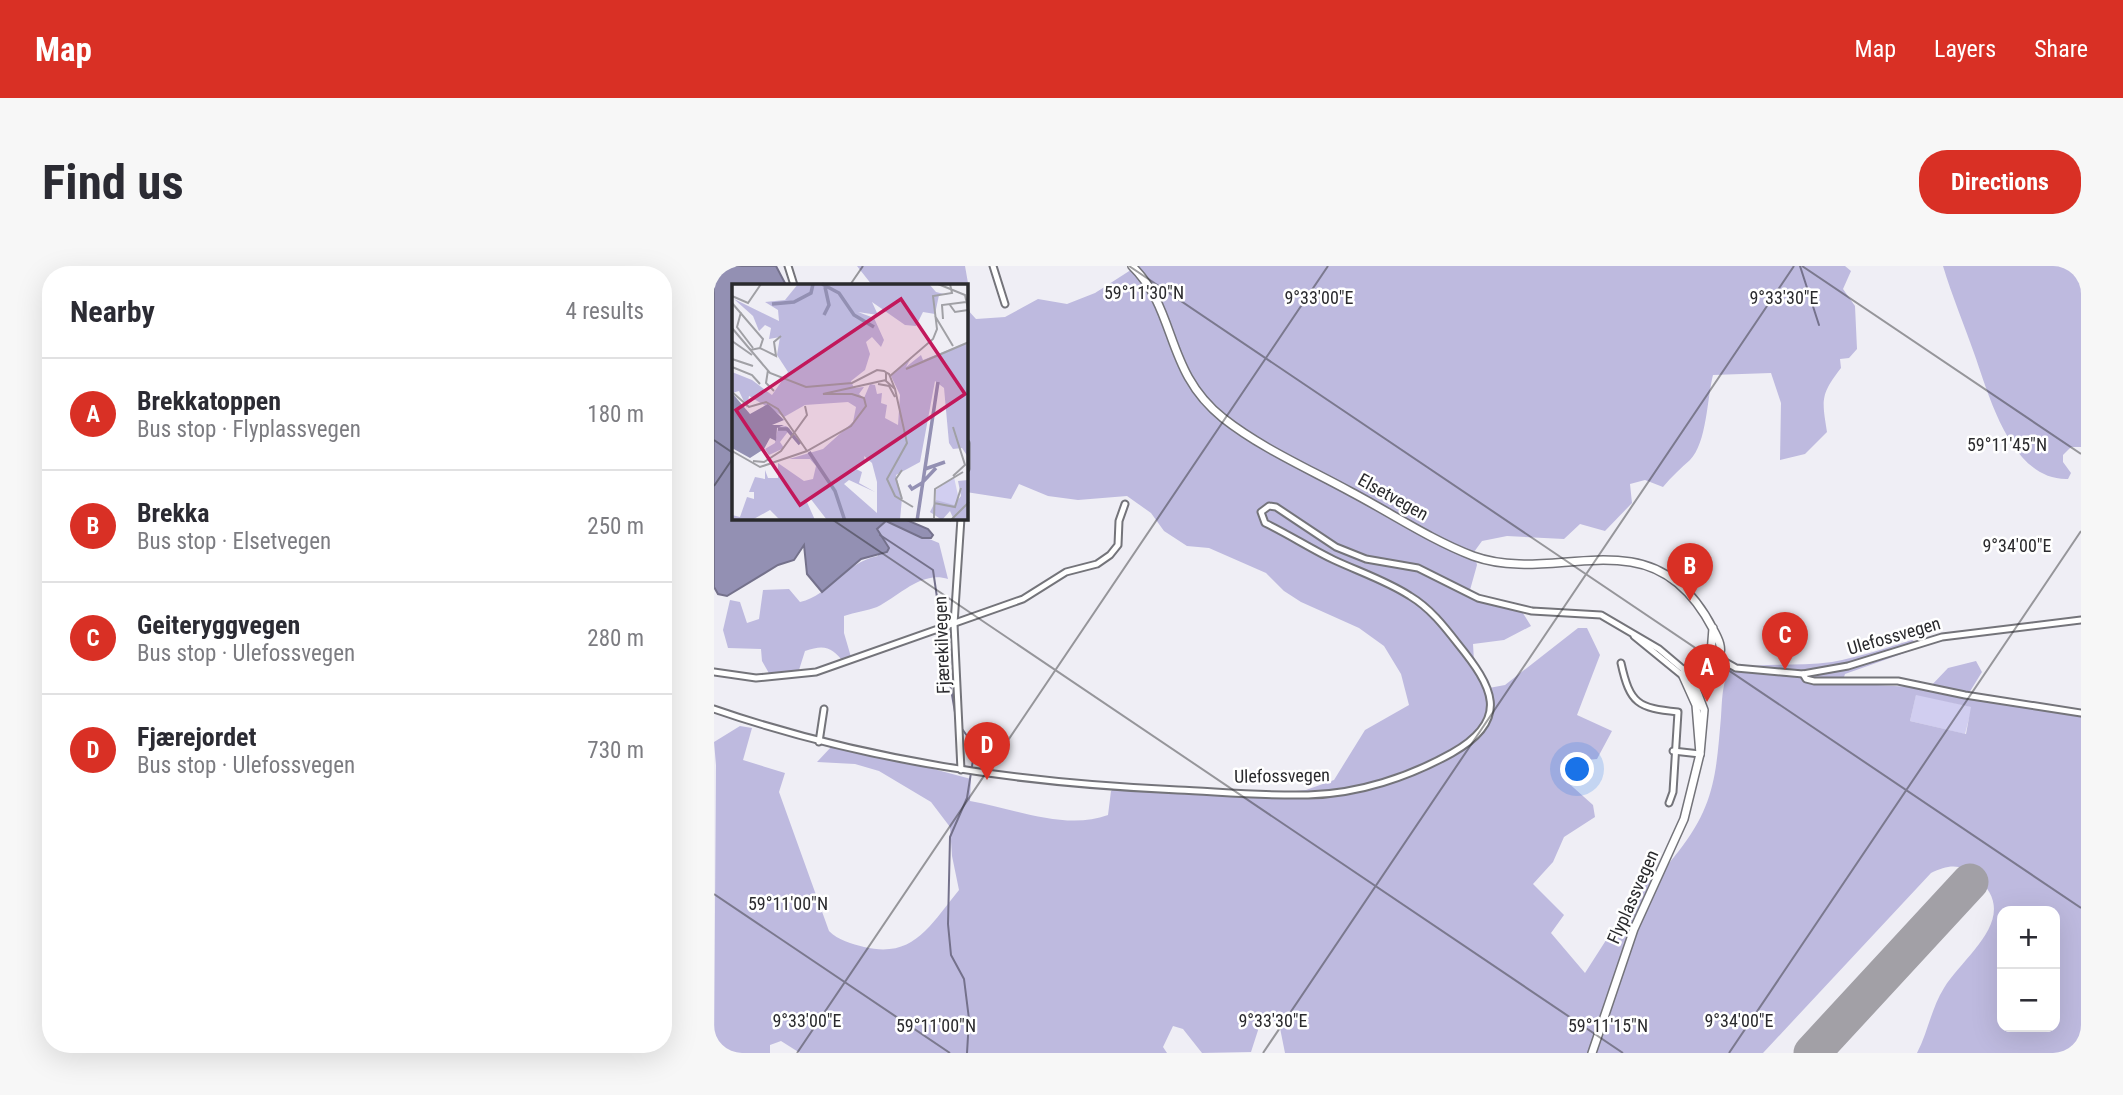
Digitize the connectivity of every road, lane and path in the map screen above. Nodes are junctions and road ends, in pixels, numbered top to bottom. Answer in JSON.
{"nodes":[{"id":1,"x":788,"y":266,"type":"edge"},
{"id":2,"x":993,"y":266,"type":"edge"},
{"id":3,"x":1132,"y":266,"type":"edge"},
{"id":4,"x":794,"y":284,"type":"edge"},
{"id":5,"x":1006,"y":304,"type":"dead end"},
{"id":6,"x":1125,"y":503,"type":"dead end"},
{"id":7,"x":961,"y":520,"type":"edge"},
{"id":8,"x":2081,"y":620,"type":"edge"},
{"id":9,"x":954,"y":624,"type":"junction"},
{"id":10,"x":1714,"y":657,"type":"junction"},
{"id":11,"x":1621,"y":663,"type":"dead end"},
{"id":12,"x":714,"y":672,"type":"edge"},
{"id":13,"x":1687,"y":674,"type":"junction"},
{"id":14,"x":1803,"y":674,"type":"junction"},
{"id":15,"x":714,"y":709,"type":"edge"},
{"id":16,"x":824,"y":709,"type":"dead end"},
{"id":17,"x":2081,"y":713,"type":"edge"},
{"id":18,"x":819,"y":742,"type":"junction"},
{"id":19,"x":1673,"y":751,"type":"junction"},
{"id":20,"x":1700,"y":754,"type":"junction"},
{"id":21,"x":961,"y":770,"type":"junction"},
{"id":22,"x":1669,"y":803,"type":"dead end"},
{"id":23,"x":1592,"y":1053,"type":"edge"}],
"edges":[{"from":1,"to":4,"type":"street"},
{"from":2,"to":5,"type":"street"},
{"from":3,"to":10,"type":"main road","name":"Elsetvegen"},
{"from":6,"to":9,"type":"street"},
{"from":7,"to":9,"type":"street","name":"Fjærekilvegen"},
{"from":8,"to":14,"type":"street","name":"Ulefossvegen"},
{"from":9,"to":12,"type":"street"},
{"from":9,"to":21,"type":"street","name":"Fjærekilvegen"},
{"from":10,"to":13,"type":"main road"},
{"from":10,"to":14,"type":"street","name":"Ulefossvegen"},
{"from":11,"to":19,"type":"street"},
{"from":13,"to":20,"type":"main road","name":"Flyplassvegen"},
{"from":13,"to":21,"type":"street","name":"Ulefossvegen"},
{"from":14,"to":17,"type":"street"},
{"from":15,"to":18,"type":"street","name":"Ulefossvegen"},
{"from":16,"to":18,"type":"street"},
{"from":18,"to":21,"type":"street","name":"Ulefossvegen"},
{"from":19,"to":20,"type":"street"},
{"from":19,"to":22,"type":"street"},
{"from":20,"to":23,"type":"main road","name":"Flyplassvegen"}]}
